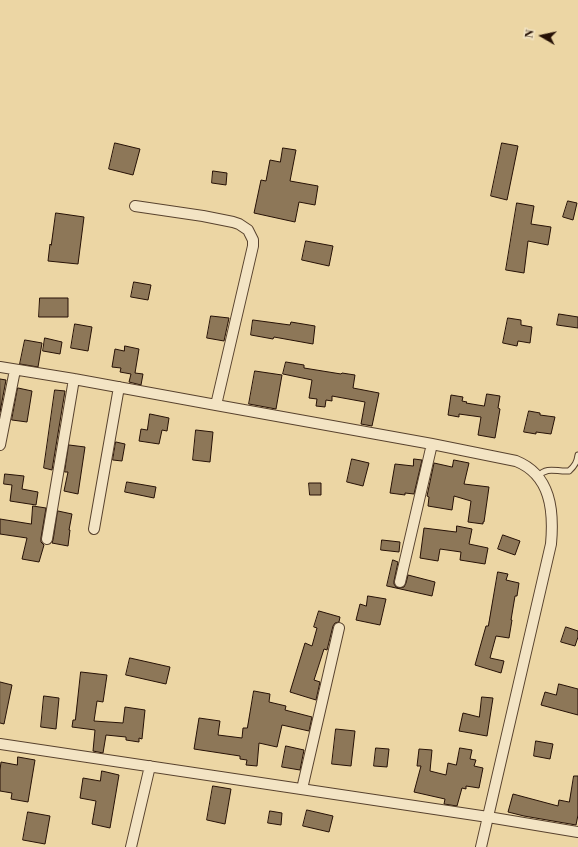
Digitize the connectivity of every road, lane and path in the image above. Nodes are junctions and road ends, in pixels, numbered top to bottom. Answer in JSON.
{"nodes":[{"id":1,"x":135,"y":206,"type":"dead end"},
{"id":2,"x":0,"y":367,"type":"edge"},
{"id":3,"x":15,"y":370,"type":"junction"},
{"id":4,"x":74,"y":379,"type":"junction"},
{"id":5,"x":118,"y":387,"type":"junction"},
{"id":6,"x":216,"y":405,"type":"junction"},
{"id":7,"x":432,"y":444,"type":"junction"},
{"id":8,"x":0,"y":445,"type":"edge"},
{"id":9,"x":578,"y":454,"type":"edge"},
{"id":10,"x":538,"y":476,"type":"junction"},
{"id":11,"x":94,"y":529,"type":"dead end"},
{"id":12,"x":47,"y":539,"type":"dead end"},
{"id":13,"x":400,"y":582,"type":"dead end"},
{"id":14,"x":339,"y":628,"type":"dead end"},
{"id":15,"x":0,"y":744,"type":"edge"},
{"id":16,"x":150,"y":766,"type":"junction"},
{"id":17,"x":302,"y":789,"type":"junction"},
{"id":18,"x":488,"y":817,"type":"junction"},
{"id":19,"x":578,"y":832,"type":"edge"},
{"id":20,"x":132,"y":847,"type":"edge"},
{"id":21,"x":481,"y":847,"type":"edge"}],
"edges":[{"from":1,"to":6,"type":"street"},
{"from":2,"to":3,"type":"street"},
{"from":3,"to":4,"type":"street"},
{"from":3,"to":8,"type":"street"},
{"from":4,"to":5,"type":"street"},
{"from":4,"to":12,"type":"street"},
{"from":5,"to":6,"type":"street"},
{"from":5,"to":11,"type":"street"},
{"from":6,"to":7,"type":"street"},
{"from":7,"to":10,"type":"street"},
{"from":7,"to":13,"type":"street"},
{"from":9,"to":10,"type":"lane"},
{"from":10,"to":18,"type":"street"},
{"from":14,"to":17,"type":"street"},
{"from":15,"to":16,"type":"street"},
{"from":16,"to":17,"type":"street"},
{"from":16,"to":20,"type":"street"},
{"from":17,"to":18,"type":"street"},
{"from":18,"to":19,"type":"street"},
{"from":18,"to":21,"type":"street"}]}
